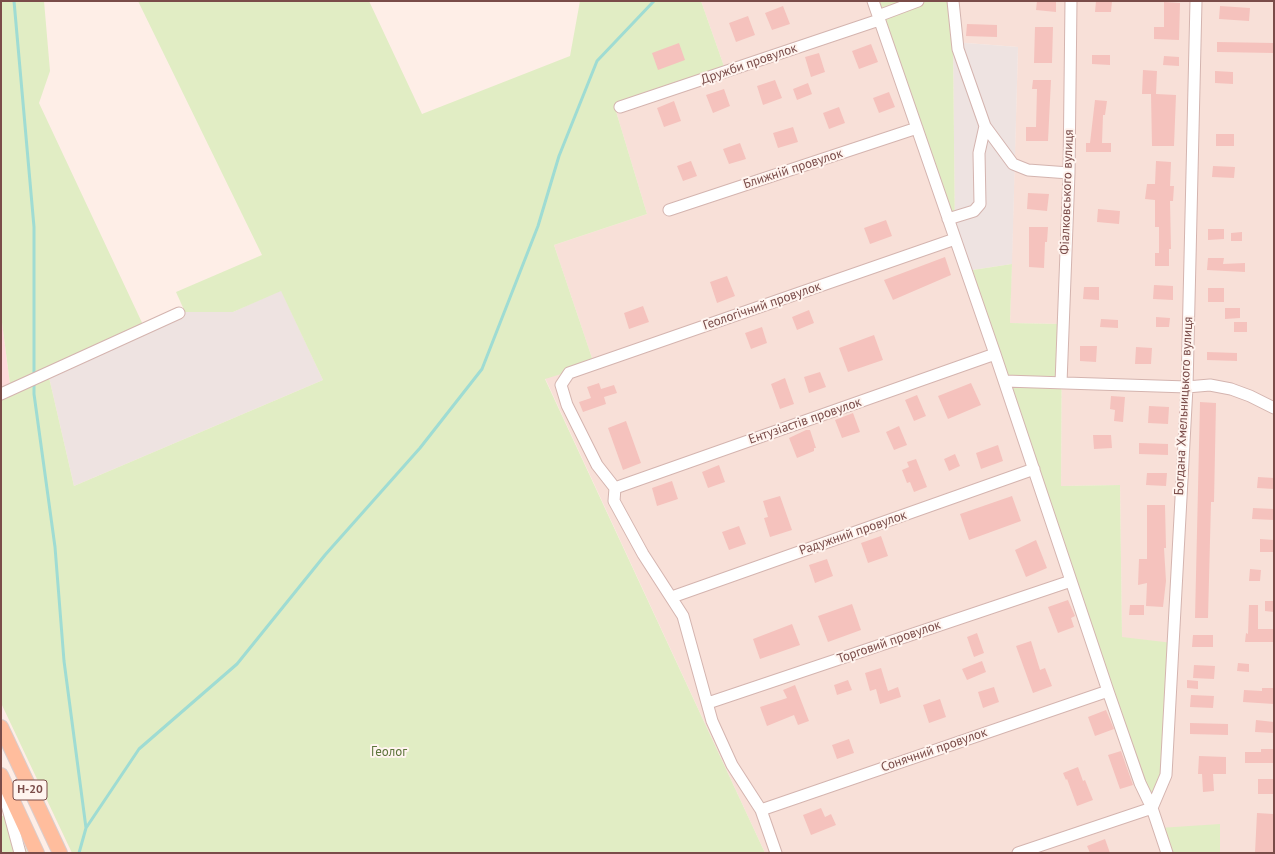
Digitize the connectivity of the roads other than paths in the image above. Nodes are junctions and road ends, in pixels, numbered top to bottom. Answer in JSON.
{"nodes":[{"id":1,"x":873,"y":1,"type":"edge"},
{"id":2,"x":918,"y":1,"type":"edge"},
{"id":3,"x":953,"y":1,"type":"edge"},
{"id":4,"x":1072,"y":1,"type":"edge"},
{"id":5,"x":1196,"y":1,"type":"edge"},
{"id":6,"x":878,"y":18,"type":"junction"},
{"id":7,"x":620,"y":108,"type":"dead end"},
{"id":8,"x":985,"y":126,"type":"junction"},
{"id":9,"x":917,"y":128,"type":"junction"},
{"id":10,"x":1069,"y":173,"type":"junction"},
{"id":11,"x":669,"y":210,"type":"dead end"},
{"id":12,"x":948,"y":219,"type":"junction"},
{"id":13,"x":956,"y":239,"type":"junction"},
{"id":14,"x":179,"y":313,"type":"dead end"},
{"id":15,"x":995,"y":354,"type":"junction"},
{"id":16,"x":1005,"y":381,"type":"junction"},
{"id":17,"x":1061,"y":383,"type":"junction"},
{"id":18,"x":1187,"y":387,"type":"junction"},
{"id":19,"x":1,"y":394,"type":"edge"},
{"id":20,"x":1274,"y":408,"type":"edge"},
{"id":21,"x":1034,"y":469,"type":"junction"},
{"id":22,"x":616,"y":488,"type":"junction"},
{"id":23,"x":1070,"y":581,"type":"junction"},
{"id":24,"x":672,"y":597,"type":"junction"},
{"id":25,"x":1108,"y":691,"type":"junction"},
{"id":26,"x":708,"y":703,"type":"junction"},
{"id":27,"x":1,"y":727,"type":"edge"},
{"id":28,"x":1,"y":775,"type":"edge"},
{"id":29,"x":1,"y":780,"type":"edge"},
{"id":30,"x":1152,"y":808,"type":"junction"},
{"id":31,"x":761,"y":810,"type":"junction"},
{"id":32,"x":20,"y":853,"type":"edge"},
{"id":33,"x":37,"y":853,"type":"edge"},
{"id":34,"x":60,"y":853,"type":"edge"},
{"id":35,"x":776,"y":853,"type":"edge"},
{"id":36,"x":1018,"y":853,"type":"edge"},
{"id":37,"x":1167,"y":853,"type":"edge"}],
"edges":[{"from":1,"to":6,"type":"street"},
{"from":2,"to":6,"type":"street","name":"Дружби провулок"},
{"from":3,"to":8,"type":"street"},
{"from":4,"to":10,"type":"street","name":"Фіалковського вулиця"},
{"from":5,"to":18,"type":"street","name":"Богдана Хмельницького вулиця"},
{"from":6,"to":7,"type":"street","name":"Дружби провулок"},
{"from":6,"to":9,"type":"street"},
{"from":8,"to":10,"type":"street"},
{"from":8,"to":12,"type":"street"},
{"from":9,"to":11,"type":"street","name":"Ближній провулок"},
{"from":9,"to":12,"type":"street"},
{"from":10,"to":17,"type":"street","name":"Фіалковського вулиця"},
{"from":12,"to":13,"type":"street"},
{"from":13,"to":15,"type":"street"},
{"from":13,"to":22,"type":"street","name":"Геологічний провулок"},
{"from":14,"to":19,"type":"street"},
{"from":15,"to":16,"type":"street"},
{"from":15,"to":22,"type":"street","name":"Ентузіастів провулок"},
{"from":16,"to":17,"type":"street"},
{"from":16,"to":21,"type":"street"},
{"from":17,"to":18,"type":"street"},
{"from":18,"to":20,"type":"street"},
{"from":18,"to":30,"type":"street","name":"Богдана Хмельницького вулиця"},
{"from":21,"to":23,"type":"street"},
{"from":21,"to":24,"type":"street","name":"Радужний провулок"},
{"from":22,"to":24,"type":"street"},
{"from":23,"to":25,"type":"street"},
{"from":23,"to":26,"type":"street","name":"Торговий провулок"},
{"from":24,"to":26,"type":"street"},
{"from":25,"to":30,"type":"street"},
{"from":25,"to":31,"type":"street","name":"Сонячний провулок"},
{"from":26,"to":31,"type":"street"},
{"from":27,"to":34,"type":"main road","number":"Н-20"},
{"from":28,"to":33,"type":"main road","number":"Н-20"},
{"from":29,"to":32,"type":"street"},
{"from":30,"to":36,"type":"street"},
{"from":30,"to":37,"type":"street"},
{"from":31,"to":35,"type":"street"}]}
